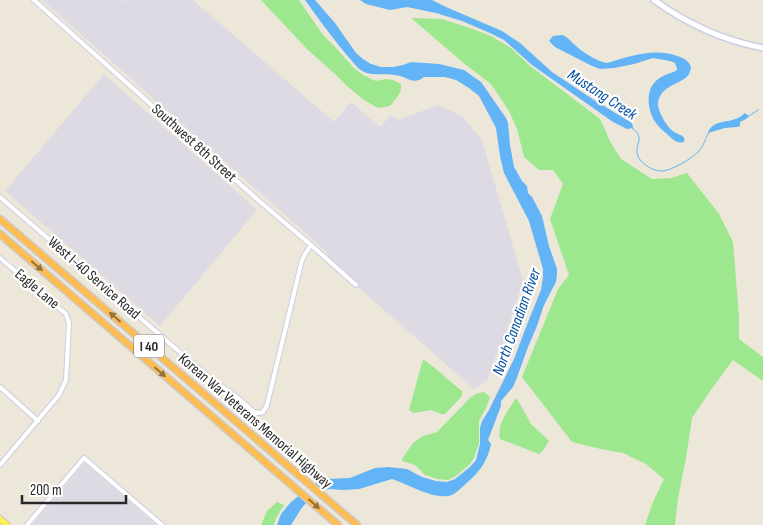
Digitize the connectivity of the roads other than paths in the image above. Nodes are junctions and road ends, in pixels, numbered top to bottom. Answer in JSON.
{"nodes":[{"id":1,"x":34,"y":0,"type":"edge"},
{"id":2,"x":654,"y":0,"type":"edge"},
{"id":3,"x":763,"y":48,"type":"edge"},
{"id":4,"x":0,"y":197,"type":"edge"},
{"id":5,"x":0,"y":219,"type":"edge"},
{"id":6,"x":0,"y":234,"type":"edge"},
{"id":7,"x":311,"y":245,"type":"junction"},
{"id":8,"x":0,"y":258,"type":"edge"},
{"id":9,"x":356,"y":285,"type":"dead end"},
{"id":10,"x":0,"y":387,"type":"edge"},
{"id":11,"x":38,"y":421,"type":"junction"},
{"id":12,"x":0,"y":465,"type":"edge"},
{"id":13,"x":0,"y":519,"type":"edge"},
{"id":14,"x":7,"y":525,"type":"edge"},
{"id":15,"x":27,"y":525,"type":"edge"},
{"id":16,"x":162,"y":525,"type":"edge"},
{"id":17,"x":338,"y":525,"type":"edge"},
{"id":18,"x":357,"y":525,"type":"edge"}],
"edges":[{"from":1,"to":7,"type":"street","name":"Southwest 8th Street"},
{"from":2,"to":3,"type":"main road"},
{"from":4,"to":7,"type":"street","name":"West I-40 Service Road"},
{"from":18,"to":5,"type":"highway","name":"Korean War Veterans Memorial Highway","number":"I 40","one_way":true},
{"from":6,"to":17,"type":"highway","name":"Korean War Veterans Memorial Highway","number":"I 40","one_way":true},
{"from":7,"to":9,"type":"street","name":"Southwest 8th Street"},
{"from":8,"to":11,"type":"street","name":"Eagle Lane"},
{"from":10,"to":11,"type":"street"},
{"from":11,"to":12,"type":"street"},
{"from":13,"to":14,"type":"main road"},
{"from":15,"to":16,"type":"street"}]}
